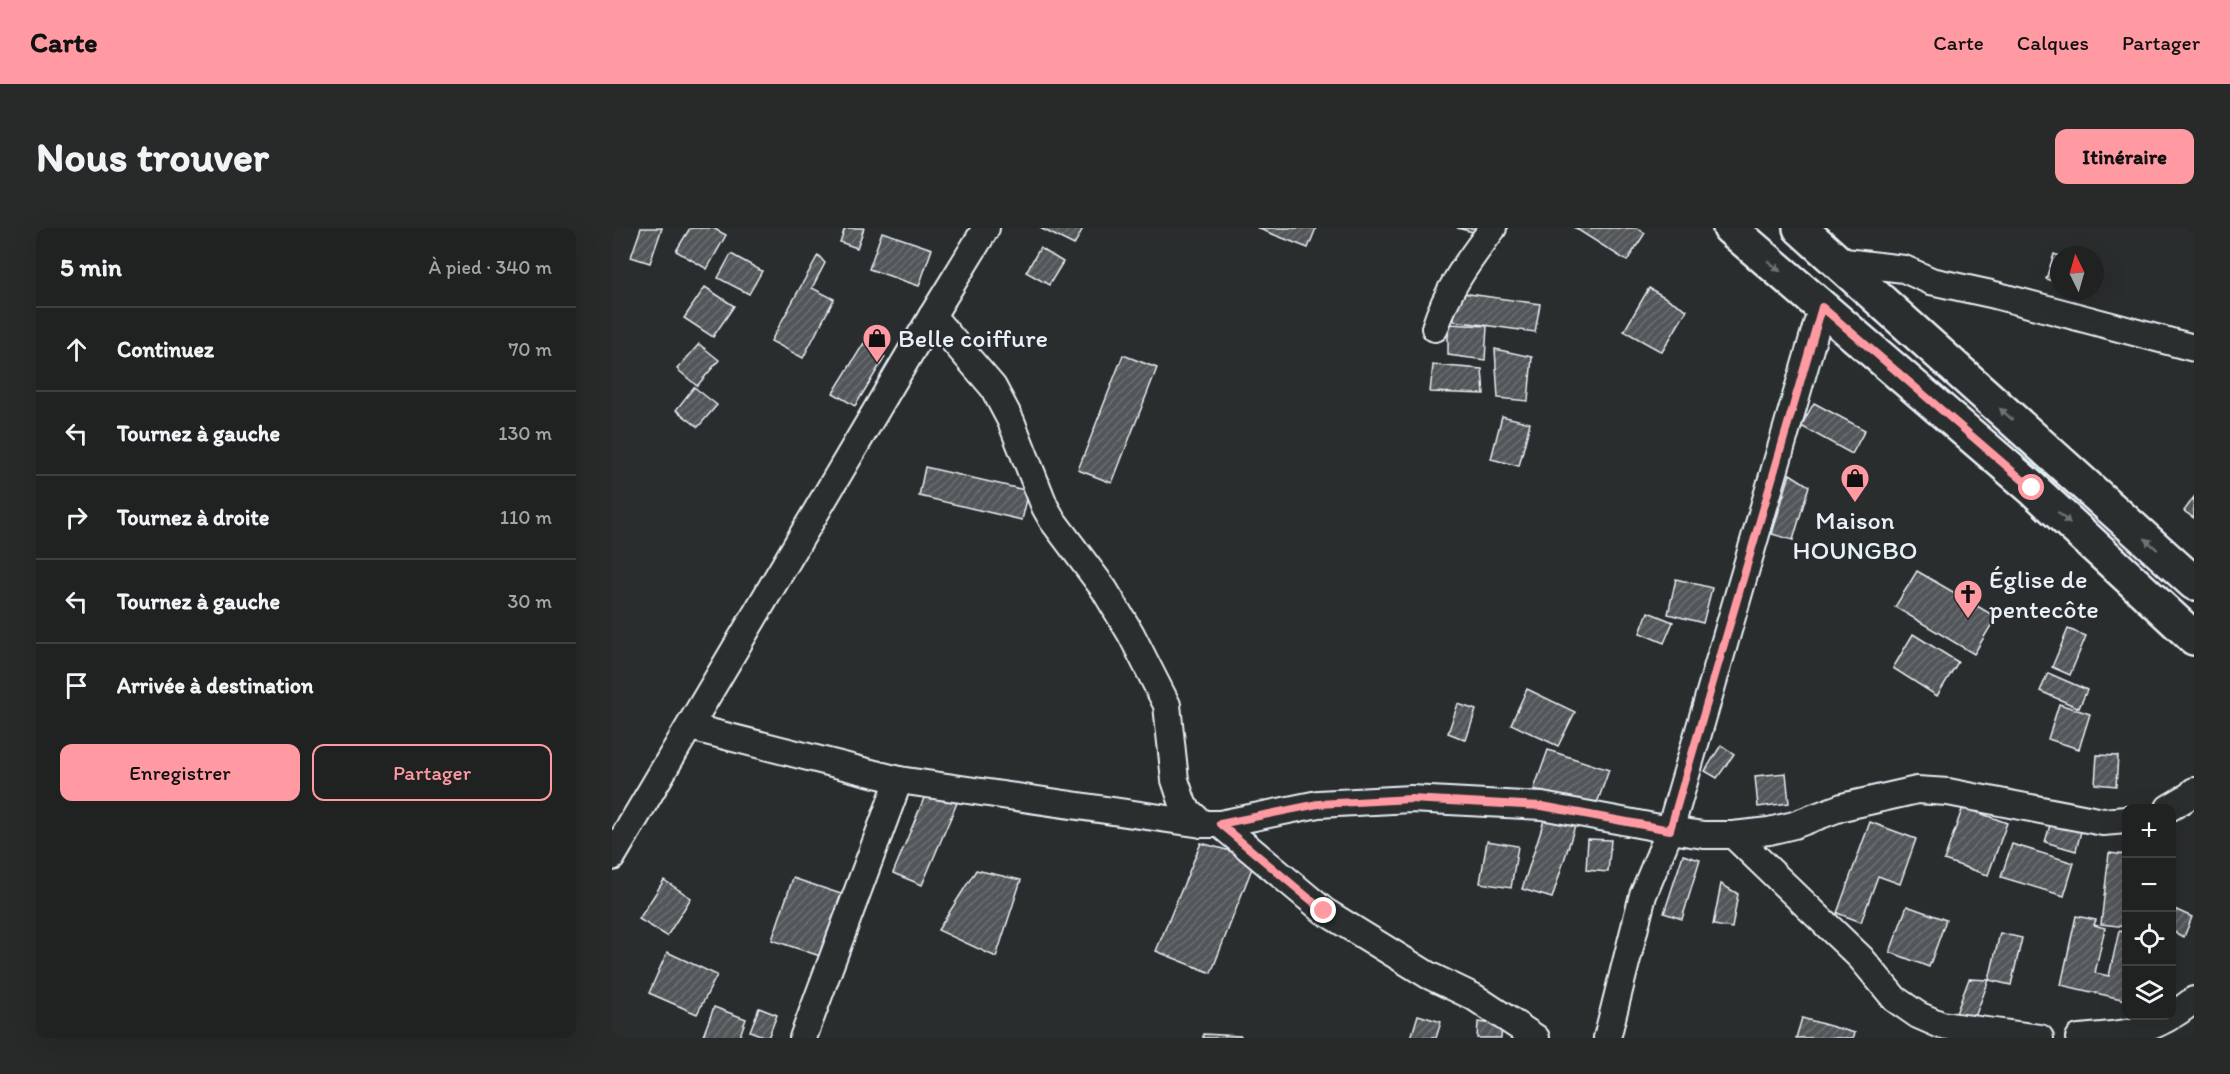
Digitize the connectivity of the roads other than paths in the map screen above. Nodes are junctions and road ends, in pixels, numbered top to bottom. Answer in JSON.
{"nodes":[{"id":1,"x":986,"y":228,"type":"edge"},
{"id":2,"x":1492,"y":228,"type":"edge"},
{"id":3,"x":1730,"y":228,"type":"edge"},
{"id":4,"x":1800,"y":228,"type":"edge"},
{"id":5,"x":1836,"y":261,"type":"junction"},
{"id":6,"x":1822,"y":307,"type":"junction"},
{"id":7,"x":932,"y":316,"type":"junction"},
{"id":8,"x":1436,"y":328,"type":"dead end"},
{"id":9,"x":2194,"y":348,"type":"edge"},
{"id":10,"x":2194,"y":583,"type":"edge"},
{"id":11,"x":2194,"y":638,"type":"edge"},
{"id":12,"x":690,"y":727,"type":"junction"},
{"id":13,"x":899,"y":780,"type":"junction"},
{"id":14,"x":2194,"y":791,"type":"edge"},
{"id":15,"x":2176,"y":804,"type":"edge"},
{"id":16,"x":2122,"y":820,"type":"edge"},
{"id":17,"x":1211,"y":824,"type":"junction"},
{"id":18,"x":1670,"y":830,"type":"junction"},
{"id":19,"x":1733,"y":835,"type":"junction"},
{"id":20,"x":612,"y":857,"type":"edge"},
{"id":21,"x":2194,"y":1000,"type":"edge"},
{"id":22,"x":803,"y":1038,"type":"edge"},
{"id":23,"x":1536,"y":1038,"type":"edge"},
{"id":24,"x":1607,"y":1038,"type":"edge"},
{"id":25,"x":2040,"y":1038,"type":"edge"},
{"id":26,"x":2079,"y":1038,"type":"edge"}],
"edges":[{"from":1,"to":7,"type":"street"},
{"from":2,"to":8,"type":"street"},
{"from":3,"to":6,"type":"main road","one_way":true},
{"from":4,"to":5,"type":"main road"},
{"from":5,"to":9,"type":"street"},
{"from":10,"to":5,"type":"main road","one_way":true},
{"from":6,"to":11,"type":"main road","one_way":true},
{"from":6,"to":18,"type":"street"},
{"from":7,"to":12,"type":"street"},
{"from":7,"to":17,"type":"street"},
{"from":12,"to":13,"type":"street"},
{"from":12,"to":20,"type":"street"},
{"from":13,"to":17,"type":"street"},
{"from":13,"to":22,"type":"street"},
{"from":14,"to":15,"type":"street"},
{"from":16,"to":19,"type":"street"},
{"from":17,"to":18,"type":"street"},
{"from":17,"to":23,"type":"street"},
{"from":18,"to":19,"type":"street"},
{"from":18,"to":24,"type":"street"},
{"from":19,"to":25,"type":"street"},
{"from":21,"to":26,"type":"street"}]}
